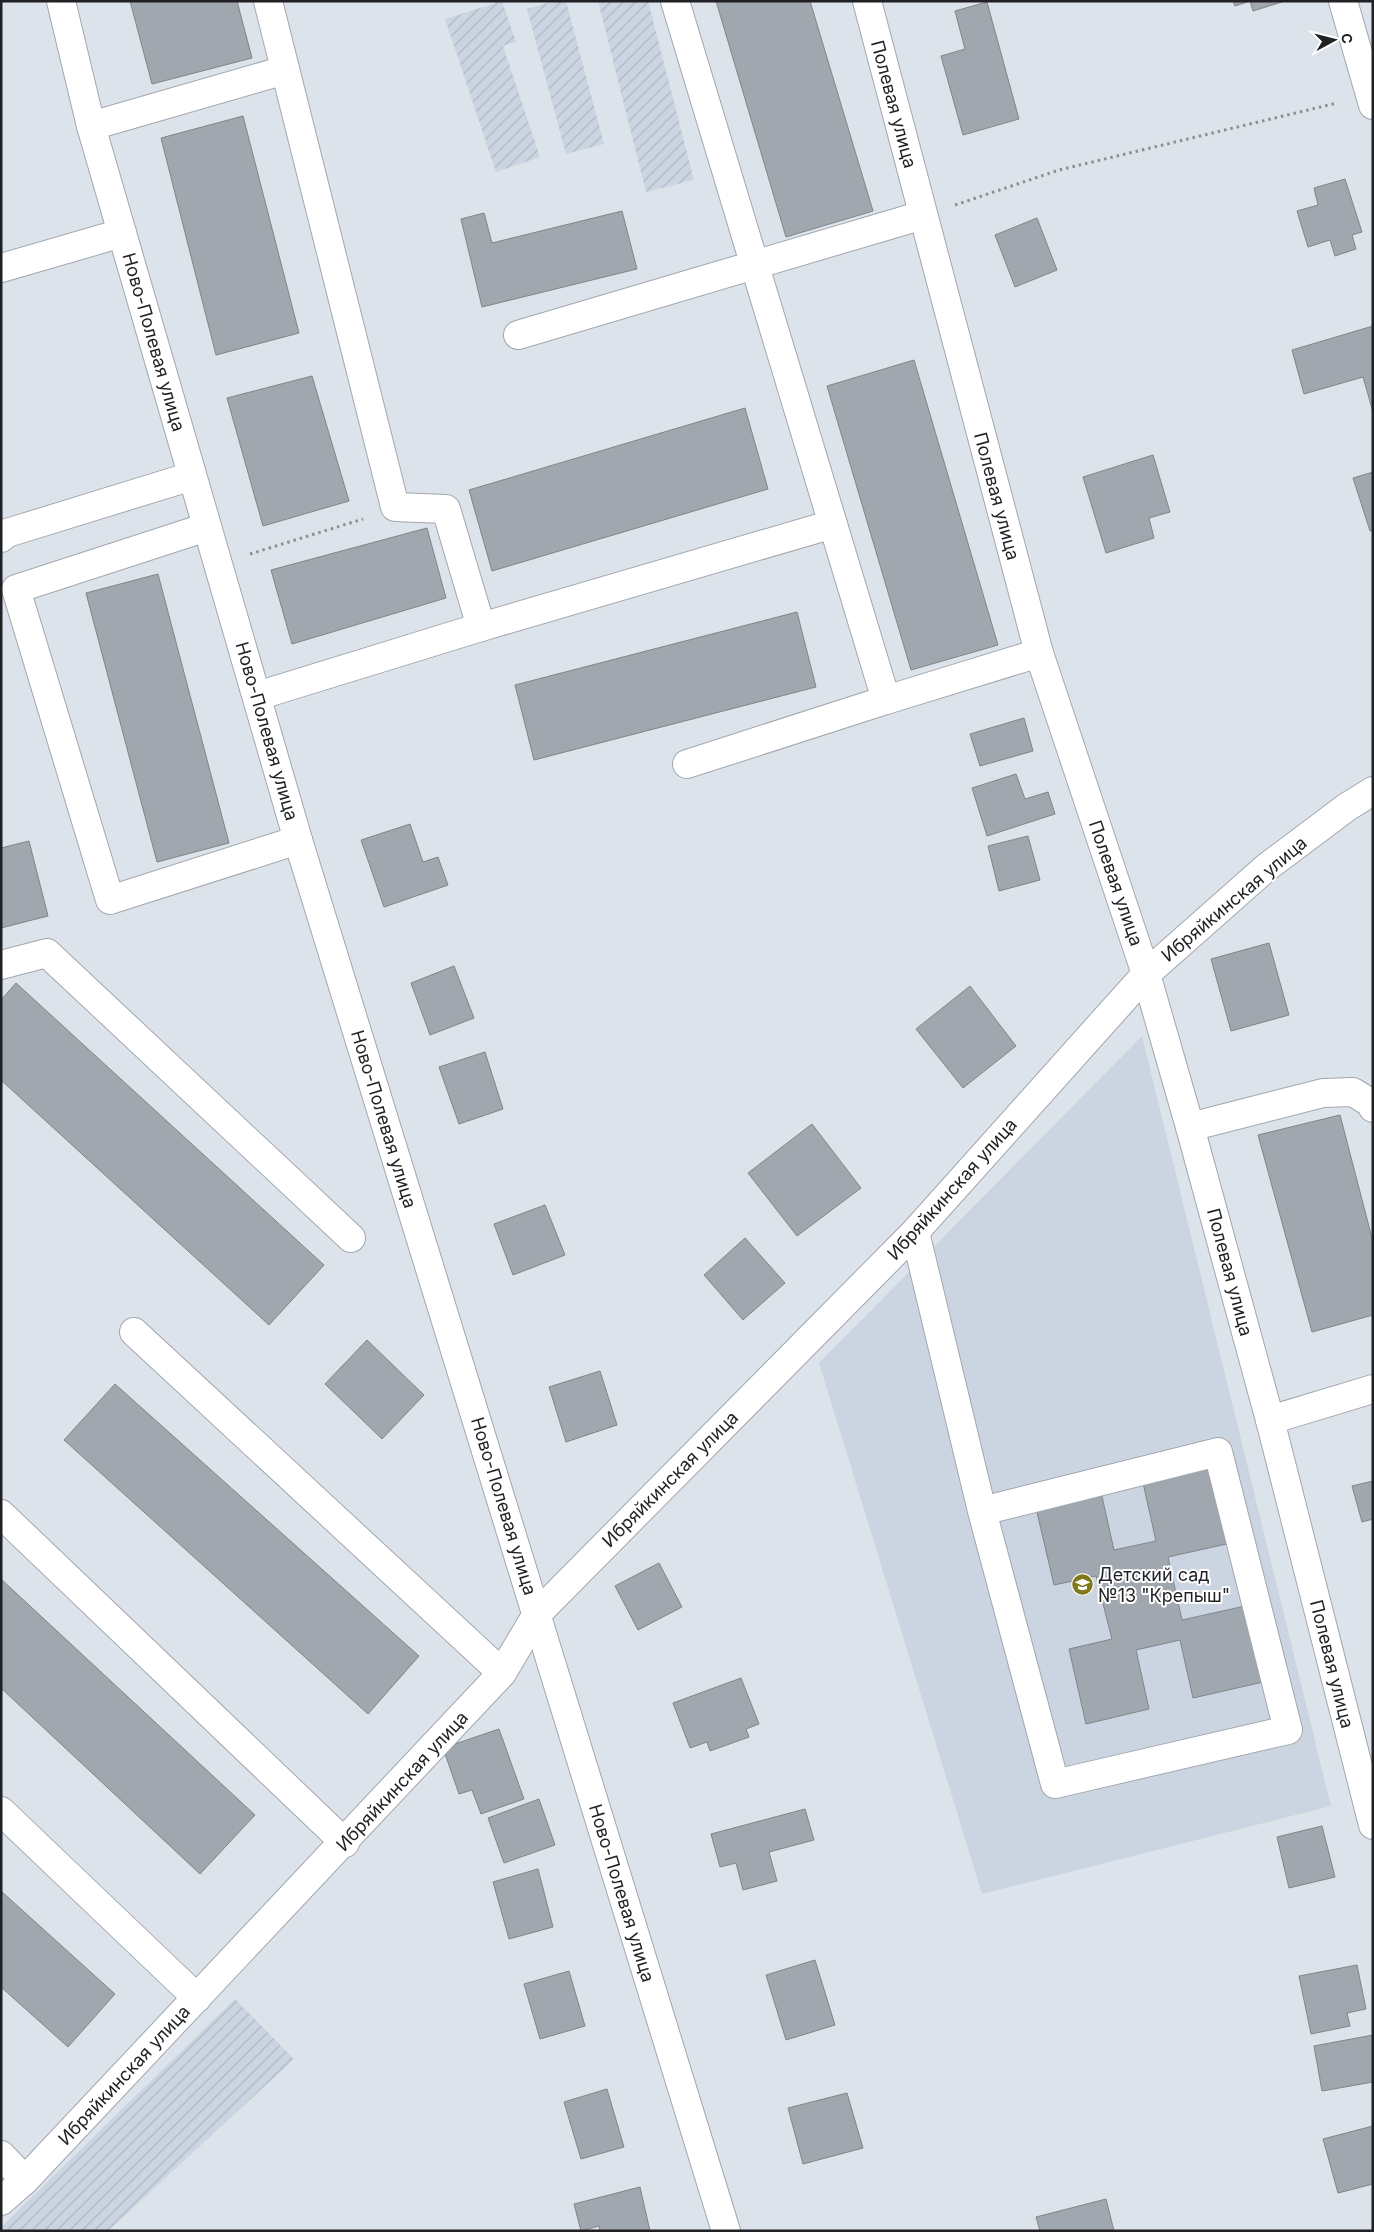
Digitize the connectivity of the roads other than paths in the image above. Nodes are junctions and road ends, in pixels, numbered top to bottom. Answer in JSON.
{"nodes":[{"id":1,"x":61,"y":1,"type":"edge"},
{"id":2,"x":268,"y":1,"type":"edge"},
{"id":3,"x":675,"y":1,"type":"edge"},
{"id":4,"x":867,"y":1,"type":"edge"},
{"id":5,"x":1343,"y":1,"type":"edge"},
{"id":6,"x":285,"y":70,"type":"junction"},
{"id":7,"x":1371,"y":100,"type":"edge"},
{"id":8,"x":91,"y":126,"type":"junction"},
{"id":9,"x":924,"y":215,"type":"junction"},
{"id":10,"x":122,"y":233,"type":"junction"},
{"id":11,"x":755,"y":266,"type":"junction"},
{"id":12,"x":1,"y":268,"type":"edge"},
{"id":13,"x":518,"y":335,"type":"dead end"},
{"id":14,"x":192,"y":476,"type":"junction"},
{"id":15,"x":833,"y":524,"type":"junction"},
{"id":16,"x":207,"y":527,"type":"junction"},
{"id":17,"x":1,"y":538,"type":"edge"},
{"id":18,"x":482,"y":627,"type":"junction"},
{"id":19,"x":1039,"y":653,"type":"junction"},
{"id":20,"x":257,"y":696,"type":"junction"},
{"id":21,"x":886,"y":700,"type":"junction"},
{"id":22,"x":687,"y":764,"type":"dead end"},
{"id":23,"x":1373,"y":791,"type":"edge"},
{"id":24,"x":298,"y":840,"type":"junction"},
{"id":25,"x":1,"y":965,"type":"edge"},
{"id":26,"x":1146,"y":974,"type":"junction"},
{"id":27,"x":1373,"y":1108,"type":"edge"},
{"id":28,"x":1190,"y":1127,"type":"junction"},
{"id":29,"x":915,"y":1232,"type":"junction"},
{"id":30,"x":351,"y":1238,"type":"dead end"},
{"id":31,"x":134,"y":1332,"type":"dead end"},
{"id":32,"x":1373,"y":1389,"type":"edge"},
{"id":33,"x":1270,"y":1420,"type":"junction"},
{"id":34,"x":982,"y":1511,"type":"junction"},
{"id":35,"x":1,"y":1514,"type":"edge"},
{"id":36,"x":537,"y":1614,"type":"junction"},
{"id":37,"x":502,"y":1674,"type":"junction"},
{"id":38,"x":1,"y":1811,"type":"edge"},
{"id":39,"x":1373,"y":1825,"type":"edge"},
{"id":40,"x":344,"y":1843,"type":"junction"},
{"id":41,"x":197,"y":1998,"type":"junction"},
{"id":42,"x":1,"y":2155,"type":"edge"},
{"id":43,"x":25,"y":2180,"type":"junction"},
{"id":44,"x":1,"y":2201,"type":"edge"},
{"id":45,"x":726,"y":2231,"type":"edge"}],
"edges":[{"from":1,"to":8,"type":"street","name":"Ново-Полевая улица"},
{"from":2,"to":6,"type":"street"},
{"from":3,"to":11,"type":"street"},
{"from":4,"to":9,"type":"street","name":"Полевая улица"},
{"from":5,"to":7,"type":"street"},
{"from":6,"to":8,"type":"street"},
{"from":6,"to":18,"type":"street"},
{"from":8,"to":10,"type":"street","name":"Ново-Полевая улица"},
{"from":9,"to":11,"type":"street"},
{"from":9,"to":19,"type":"street","name":"Полевая улица"},
{"from":10,"to":12,"type":"street"},
{"from":10,"to":14,"type":"street","name":"Ново-Полевая улица"},
{"from":11,"to":13,"type":"street"},
{"from":11,"to":15,"type":"street"},
{"from":14,"to":16,"type":"street","name":"Ново-Полевая улица"},
{"from":14,"to":17,"type":"street"},
{"from":15,"to":18,"type":"street"},
{"from":15,"to":21,"type":"street"},
{"from":16,"to":20,"type":"street","name":"Ново-Полевая улица"},
{"from":16,"to":24,"type":"street"},
{"from":18,"to":20,"type":"street"},
{"from":19,"to":21,"type":"street"},
{"from":19,"to":26,"type":"street","name":"Полевая улица"},
{"from":20,"to":24,"type":"street","name":"Ново-Полевая улица"},
{"from":21,"to":22,"type":"street"},
{"from":23,"to":26,"type":"street","name":"Ибряйкинская улица"},
{"from":24,"to":36,"type":"street","name":"Ново-Полевая улица"},
{"from":25,"to":30,"type":"street"},
{"from":26,"to":28,"type":"street","name":"Полевая улица"},
{"from":26,"to":29,"type":"street","name":"Ибряйкинская улица"},
{"from":27,"to":28,"type":"street"},
{"from":28,"to":33,"type":"street","name":"Полевая улица"},
{"from":29,"to":34,"type":"street"},
{"from":29,"to":36,"type":"street","name":"Ибряйкинская улица"},
{"from":31,"to":37,"type":"street"},
{"from":32,"to":33,"type":"street"},
{"from":33,"to":39,"type":"street","name":"Полевая улица"},
{"from":34,"to":34,"type":"street"},
{"from":35,"to":40,"type":"street"},
{"from":36,"to":37,"type":"street","name":"Ибряйкинская улица"},
{"from":36,"to":45,"type":"street","name":"Ново-Полевая улица"},
{"from":37,"to":40,"type":"street","name":"Ибряйкинская улица"},
{"from":38,"to":41,"type":"street"},
{"from":40,"to":41,"type":"street","name":"Ибряйкинская улица"},
{"from":41,"to":43,"type":"street","name":"Ибряйкинская улица"},
{"from":42,"to":43,"type":"street"},
{"from":43,"to":44,"type":"street","name":"Ибряйкинская улица"}]}
